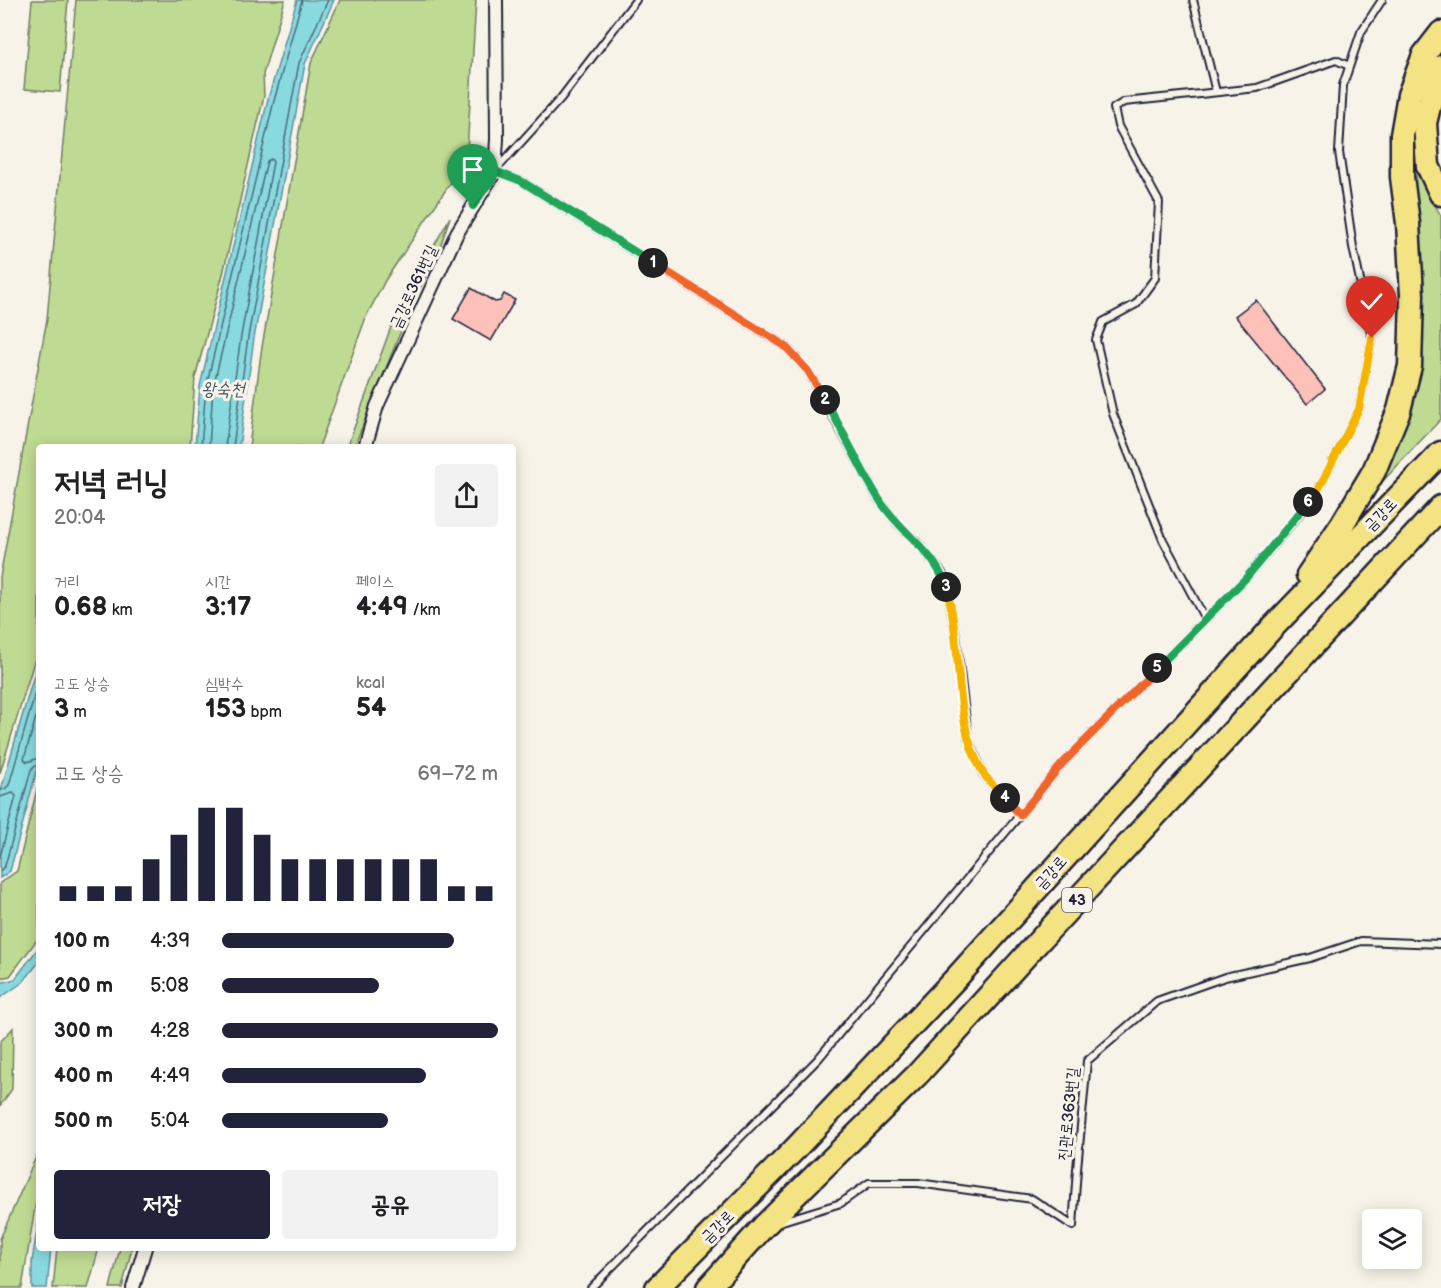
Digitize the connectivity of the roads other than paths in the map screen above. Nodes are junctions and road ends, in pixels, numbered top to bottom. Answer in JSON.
{"nodes":[{"id":1,"x":496,"y":0,"type":"edge"},
{"id":2,"x":636,"y":0,"type":"edge"},
{"id":3,"x":1193,"y":0,"type":"edge"},
{"id":4,"x":1382,"y":0,"type":"edge"},
{"id":5,"x":1441,"y":33,"type":"edge"},
{"id":6,"x":1350,"y":66,"type":"junction"},
{"id":7,"x":1441,"y":67,"type":"edge"},
{"id":8,"x":1216,"y":92,"type":"junction"},
{"id":9,"x":495,"y":171,"type":"junction"},
{"id":10,"x":1441,"y":194,"type":"edge"},
{"id":11,"x":366,"y":444,"type":"edge"},
{"id":12,"x":1441,"y":453,"type":"edge"},
{"id":13,"x":1441,"y":507,"type":"edge"},
{"id":14,"x":1205,"y":619,"type":"junction"},
{"id":15,"x":1273,"y":627,"type":"junction"},
{"id":16,"x":1020,"y":815,"type":"junction"},
{"id":17,"x":1441,"y":944,"type":"edge"},
{"id":18,"x":764,"y":1226,"type":"junction"},
{"id":19,"x":143,"y":1251,"type":"edge"},
{"id":20,"x":133,"y":1288,"type":"edge"},
{"id":21,"x":591,"y":1288,"type":"edge"},
{"id":22,"x":657,"y":1288,"type":"edge"},
{"id":23,"x":708,"y":1288,"type":"edge"}],
"edges":[{"from":1,"to":9,"type":"street","name":"금강로361번길"},
{"from":2,"to":9,"type":"lane"},
{"from":3,"to":8,"type":"lane"},
{"from":4,"to":6,"type":"lane"},
{"from":5,"to":15,"type":"highway"},
{"from":6,"to":8,"type":"lane"},
{"from":6,"to":14,"type":"lane"},
{"from":7,"to":10,"type":"highway"},
{"from":8,"to":14,"type":"lane"},
{"from":9,"to":11,"type":"street","name":"금강로361번길"},
{"from":9,"to":16,"type":"lane"},
{"from":12,"to":15,"type":"highway","name":"금강로","number":"43"},
{"from":13,"to":18,"type":"highway","name":"금강로","number":"43"},
{"from":14,"to":16,"type":"lane"},
{"from":15,"to":22,"type":"highway","name":"금강로","number":"43"},
{"from":16,"to":21,"type":"lane"},
{"from":17,"to":18,"type":"lane","name":"진관로363번길"},
{"from":18,"to":23,"type":"highway","name":"금강로","number":"43"},
{"from":19,"to":20,"type":"street"}]}
